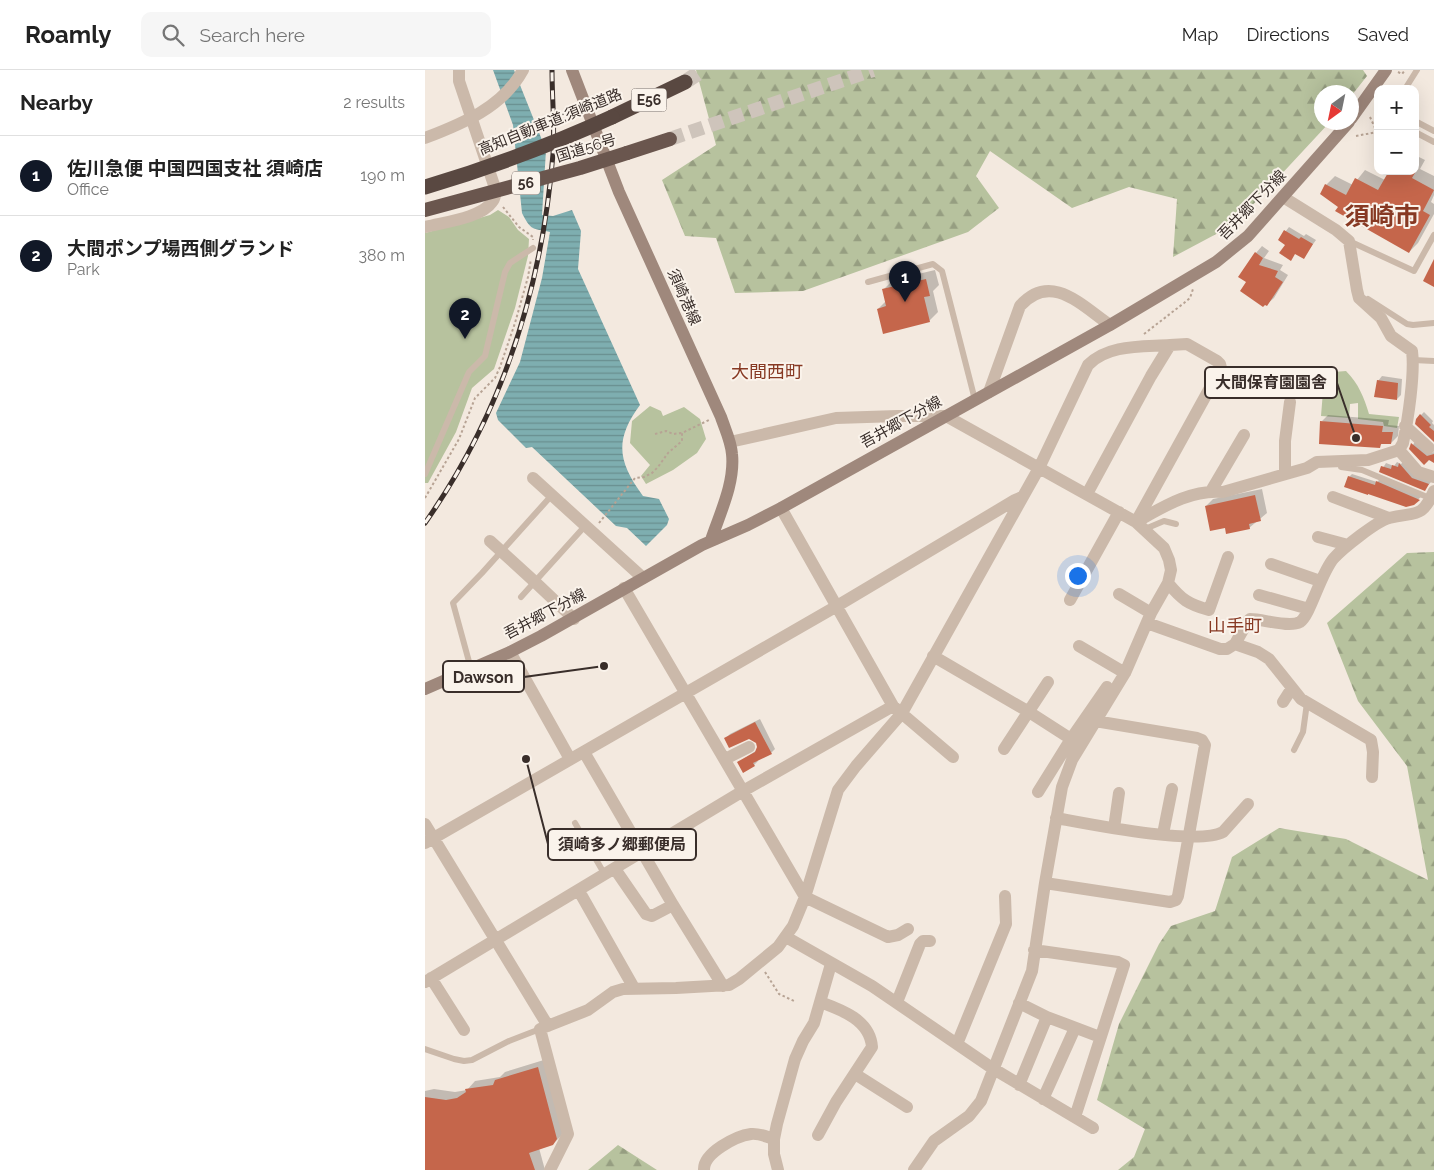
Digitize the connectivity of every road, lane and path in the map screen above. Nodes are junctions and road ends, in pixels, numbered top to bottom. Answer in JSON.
{"nodes":[{"id":1,"x":459,"y":70,"type":"edge"},
{"id":2,"x":523,"y":70,"type":"edge"},
{"id":3,"x":571,"y":70,"type":"edge"},
{"id":4,"x":1386,"y":70,"type":"edge"},
{"id":5,"x":1396,"y":70,"type":"edge"},
{"id":6,"x":1405,"y":70,"type":"edge"},
{"id":7,"x":1417,"y":70,"type":"edge"},
{"id":8,"x":685,"y":82,"type":"tunnel mouth"},
{"id":9,"x":1379,"y":85,"type":"edge"},
{"id":10,"x":1408,"y":85,"type":"edge"},
{"id":11,"x":1374,"y":95,"type":"edge"},
{"id":12,"x":1359,"y":111,"type":"edge"},
{"id":13,"x":1370,"y":117,"type":"dead end"},
{"id":14,"x":1419,"y":123,"type":"edge"},
{"id":15,"x":1342,"y":130,"type":"edge"},
{"id":16,"x":1376,"y":130,"type":"edge"},
{"id":17,"x":1434,"y":131,"type":"edge"},
{"id":18,"x":1374,"y":133,"type":"edge"},
{"id":19,"x":1419,"y":134,"type":"edge"},
{"id":20,"x":1356,"y":136,"type":"dead end"},
{"id":21,"x":425,"y":138,"type":"edge"},
{"id":22,"x":670,"y":139,"type":"tunnel mouth"},
{"id":23,"x":1434,"y":142,"type":"edge"},
{"id":24,"x":425,"y":187,"type":"edge"},
{"id":25,"x":1283,"y":197,"type":"junction"},
{"id":26,"x":425,"y":210,"type":"edge"},
{"id":27,"x":425,"y":227,"type":"edge"},
{"id":28,"x":1434,"y":235,"type":"edge"},
{"id":29,"x":1349,"y":241,"type":"junction"},
{"id":30,"x":533,"y":248,"type":"dead end"},
{"id":31,"x":868,"y":282,"type":"dead end"},
{"id":32,"x":1194,"y":288,"type":"dead end"},
{"id":33,"x":1357,"y":290,"type":"junction"},
{"id":34,"x":1434,"y":323,"type":"edge"},
{"id":35,"x":1110,"y":325,"type":"junction"},
{"id":36,"x":1170,"y":345,"type":"junction"},
{"id":37,"x":1127,"y":348,"type":"junction"},
{"id":38,"x":1413,"y":360,"type":"junction"},
{"id":39,"x":1434,"y":361,"type":"edge"},
{"id":40,"x":989,"y":392,"type":"junction"},
{"id":41,"x":975,"y":400,"type":"junction"},
{"id":42,"x":1290,"y":402,"type":"dead end"},
{"id":43,"x":946,"y":416,"type":"junction"},
{"id":44,"x":721,"y":417,"type":"junction"},
{"id":45,"x":1405,"y":426,"type":"junction"},
{"id":46,"x":682,"y":433,"type":"junction"},
{"id":47,"x":655,"y":434,"type":"dead end"},
{"id":48,"x":1244,"y":436,"type":"dead end"},
{"id":49,"x":730,"y":442,"type":"junction"},
{"id":50,"x":1429,"y":448,"type":"dead end"},
{"id":51,"x":1399,"y":450,"type":"junction"},
{"id":52,"x":1039,"y":468,"type":"junction"},
{"id":53,"x":1307,"y":468,"type":"junction"},
{"id":54,"x":425,"y":474,"type":"edge"},
{"id":55,"x":1285,"y":474,"type":"junction"},
{"id":56,"x":1434,"y":477,"type":"edge"},
{"id":57,"x":533,"y":478,"type":"dead end"},
{"id":58,"x":1211,"y":491,"type":"junction"},
{"id":59,"x":1087,"y":494,"type":"junction"},
{"id":60,"x":552,"y":495,"type":"junction"},
{"id":61,"x":1433,"y":496,"type":"edge"},
{"id":62,"x":1022,"y":497,"type":"junction"},
{"id":63,"x":1333,"y":497,"type":"dead end"},
{"id":64,"x":781,"y":508,"type":"junction"},
{"id":65,"x":1119,"y":512,"type":"junction"},
{"id":66,"x":1389,"y":518,"type":"junction"},
{"id":67,"x":1176,"y":524,"type":"dead end"},
{"id":68,"x":1141,"y":525,"type":"junction"},
{"id":69,"x":590,"y":527,"type":"junction"},
{"id":70,"x":1318,"y":537,"type":"dead end"},
{"id":71,"x":711,"y":540,"type":"junction"},
{"id":72,"x":490,"y":541,"type":"dead end"},
{"id":73,"x":1348,"y":545,"type":"junction"},
{"id":74,"x":501,"y":550,"type":"junction"},
{"id":75,"x":1228,"y":557,"type":"dead end"},
{"id":76,"x":1271,"y":564,"type":"dead end"},
{"id":77,"x":643,"y":578,"type":"junction"},
{"id":78,"x":1320,"y":581,"type":"junction"},
{"id":79,"x":535,"y":582,"type":"junction"},
{"id":80,"x":1168,"y":583,"type":"junction"},
{"id":81,"x":624,"y":588,"type":"junction"},
{"id":82,"x":1119,"y":594,"type":"dead end"},
{"id":83,"x":1259,"y":596,"type":"dead end"},
{"id":84,"x":521,"y":597,"type":"dead end"},
{"id":85,"x":1070,"y":600,"type":"dead end"},
{"id":86,"x":837,"y":606,"type":"junction"},
{"id":87,"x":1309,"y":610,"type":"junction"},
{"id":88,"x":1149,"y":618,"type":"junction"},
{"id":89,"x":574,"y":619,"type":"junction"},
{"id":90,"x":1235,"y":644,"type":"junction"},
{"id":91,"x":1079,"y":646,"type":"dead end"},
{"id":92,"x":510,"y":652,"type":"junction"},
{"id":93,"x":933,"y":656,"type":"junction"},
{"id":94,"x":471,"y":669,"type":"junction"},
{"id":95,"x":1121,"y":672,"type":"junction"},
{"id":96,"x":1048,"y":682,"type":"dead end"},
{"id":97,"x":1292,"y":688,"type":"junction"},
{"id":98,"x":425,"y":689,"type":"edge"},
{"id":99,"x":686,"y":691,"type":"junction"},
{"id":100,"x":1283,"y":702,"type":"dead end"},
{"id":101,"x":1307,"y":703,"type":"junction"},
{"id":102,"x":897,"y":709,"type":"junction"},
{"id":103,"x":1029,"y":712,"type":"junction"},
{"id":104,"x":1095,"y":722,"type":"junction"},
{"id":105,"x":1071,"y":739,"type":"junction"},
{"id":106,"x":749,"y":746,"type":"dead end"},
{"id":107,"x":1004,"y":749,"type":"dead end"},
{"id":108,"x":1294,"y":750,"type":"dead end"},
{"id":109,"x":584,"y":752,"type":"junction"},
{"id":110,"x":953,"y":757,"type":"dead end"},
{"id":111,"x":570,"y":759,"type":"junction"},
{"id":112,"x":725,"y":759,"type":"junction"},
{"id":113,"x":1372,"y":777,"type":"dead end"},
{"id":114,"x":1172,"y":789,"type":"dead end"},
{"id":115,"x":743,"y":791,"type":"junction"},
{"id":116,"x":1038,"y":792,"type":"dead end"},
{"id":117,"x":1119,"y":793,"type":"dead end"},
{"id":118,"x":1248,"y":804,"type":"dead end"},
{"id":119,"x":1056,"y":818,"type":"junction"},
{"id":120,"x":575,"y":823,"type":"dead end"},
{"id":121,"x":425,"y":824,"type":"edge"},
{"id":122,"x":1113,"y":828,"type":"junction"},
{"id":123,"x":1163,"y":834,"type":"junction"},
{"id":124,"x":1189,"y":837,"type":"junction"},
{"id":125,"x":429,"y":840,"type":"edge"},
{"id":126,"x":643,"y":852,"type":"junction"},
{"id":127,"x":610,"y":872,"type":"junction"},
{"id":128,"x":1045,"y":883,"type":"junction"},
{"id":129,"x":579,"y":890,"type":"junction"},
{"id":130,"x":1005,"y":896,"type":"dead end"},
{"id":131,"x":805,"y":897,"type":"junction"},
{"id":132,"x":673,"y":905,"type":"junction"},
{"id":133,"x":908,"y":929,"type":"dead end"},
{"id":134,"x":786,"y":937,"type":"junction"},
{"id":135,"x":495,"y":940,"type":"junction"},
{"id":136,"x":930,"y":941,"type":"dead end"},
{"id":137,"x":1034,"y":950,"type":"junction"},
{"id":138,"x":760,"y":963,"type":"junction"},
{"id":139,"x":831,"y":964,"type":"junction"},
{"id":140,"x":428,"y":980,"type":"edge"},
{"id":141,"x":723,"y":986,"type":"junction"},
{"id":142,"x":634,"y":988,"type":"junction"},
{"id":143,"x":794,"y":1001,"type":"dead end"},
{"id":144,"x":821,"y":1002,"type":"junction"},
{"id":145,"x":897,"y":1002,"type":"junction"},
{"id":146,"x":1019,"y":1004,"type":"junction"},
{"id":147,"x":1047,"y":1017,"type":"junction"},
{"id":148,"x":544,"y":1028,"type":"junction"},
{"id":149,"x":1075,"y":1028,"type":"junction"},
{"id":150,"x":464,"y":1030,"type":"dead end"},
{"id":151,"x":1100,"y":1036,"type":"junction"},
{"id":152,"x":957,"y":1044,"type":"junction"},
{"id":153,"x":425,"y":1050,"type":"edge"},
{"id":154,"x":992,"y":1068,"type":"junction"},
{"id":155,"x":855,"y":1074,"type":"junction"},
{"id":156,"x":1019,"y":1085,"type":"junction"},
{"id":157,"x":1043,"y":1098,"type":"junction"},
{"id":158,"x":907,"y":1106,"type":"dead end"},
{"id":159,"x":1075,"y":1116,"type":"junction"},
{"id":160,"x":1093,"y":1128,"type":"dead end"},
{"id":161,"x":818,"y":1135,"type":"dead end"},
{"id":162,"x":774,"y":1139,"type":"junction"},
{"id":163,"x":550,"y":1170,"type":"edge"},
{"id":164,"x":704,"y":1170,"type":"edge"},
{"id":165,"x":778,"y":1170,"type":"edge"},
{"id":166,"x":914,"y":1170,"type":"edge"}],
"edges":[{"from":1,"to":27,"type":"street"},
{"from":2,"to":21,"type":"street","bridge":true},
{"from":3,"to":44,"type":"main road","name":"須崎港線"},
{"from":4,"to":9,"type":"main road"},
{"from":5,"to":6,"type":"path"},
{"from":7,"to":10,"type":"lane"},
{"from":8,"to":24,"type":"highway","name":"高知自動車道;須崎道路","number":"E56","bridge":true},
{"from":11,"to":12,"type":"main road"},
{"from":13,"to":16,"type":"path"},
{"from":14,"to":17,"type":"lane"},
{"from":15,"to":25,"type":"main road","name":"吾井郷下分線"},
{"from":18,"to":20,"type":"path"},
{"from":19,"to":23,"type":"lane"},
{"from":22,"to":26,"type":"highway","name":"国道56号","number":"56","bridge":true},
{"from":25,"to":29,"type":"street"},
{"from":25,"to":35,"type":"main road","name":"吾井郷下分線"},
{"from":28,"to":29,"type":"lane"},
{"from":29,"to":33,"type":"street"},
{"from":30,"to":54,"type":"lane"},
{"from":31,"to":41,"type":"lane"},
{"from":32,"to":37,"type":"path"},
{"from":33,"to":34,"type":"lane"},
{"from":33,"to":38,"type":"street"},
{"from":35,"to":40,"type":"main road","name":"吾井郷下分線"},
{"from":35,"to":40,"type":"street"},
{"from":36,"to":37,"type":"street"},
{"from":36,"to":59,"type":"street"},
{"from":36,"to":68,"type":"street"},
{"from":37,"to":52,"type":"street"},
{"from":38,"to":39,"type":"lane"},
{"from":38,"to":45,"type":"street"},
{"from":40,"to":41,"type":"main road","name":"吾井郷下分線"},
{"from":41,"to":43,"type":"main road","name":"吾井郷下分線"},
{"from":42,"to":55,"type":"street"},
{"from":43,"to":49,"type":"street"},
{"from":43,"to":52,"type":"street"},
{"from":43,"to":64,"type":"main road","name":"吾井郷下分線"},
{"from":44,"to":46,"type":"path"},
{"from":44,"to":49,"type":"main road","name":"須崎港線"},
{"from":45,"to":50,"type":"street"},
{"from":45,"to":51,"type":"street"},
{"from":46,"to":47,"type":"path"},
{"from":46,"to":69,"type":"path"},
{"from":48,"to":58,"type":"street"},
{"from":49,"to":71,"type":"main road","name":"須崎港線"},
{"from":51,"to":53,"type":"street"},
{"from":51,"to":56,"type":"street"},
{"from":52,"to":59,"type":"street"},
{"from":52,"to":62,"type":"street"},
{"from":53,"to":55,"type":"street"},
{"from":53,"to":61,"type":"lane"},
{"from":55,"to":58,"type":"street"},
{"from":57,"to":60,"type":"street"},
{"from":58,"to":68,"type":"street"},
{"from":59,"to":65,"type":"street"},
{"from":60,"to":69,"type":"street"},
{"from":60,"to":74,"type":"lane"},
{"from":61,"to":66,"type":"street"},
{"from":62,"to":86,"type":"street"},
{"from":62,"to":93,"type":"street"},
{"from":63,"to":66,"type":"street"},
{"from":64,"to":71,"type":"main road","name":"吾井郷下分線"},
{"from":64,"to":86,"type":"street"},
{"from":65,"to":68,"type":"street"},
{"from":65,"to":85,"type":"street"},
{"from":66,"to":73,"type":"street"},
{"from":67,"to":68,"type":"lane"},
{"from":68,"to":80,"type":"street"},
{"from":69,"to":77,"type":"street"},
{"from":69,"to":79,"type":"lane"},
{"from":70,"to":73,"type":"street"},
{"from":71,"to":77,"type":"main road","name":"吾井郷下分線"},
{"from":72,"to":74,"type":"street"},
{"from":73,"to":78,"type":"street"},
{"from":74,"to":79,"type":"street"},
{"from":74,"to":94,"type":"lane"},
{"from":75,"to":80,"type":"street"},
{"from":76,"to":78,"type":"street"},
{"from":77,"to":81,"type":"main road","name":"吾井郷下分線"},
{"from":78,"to":87,"type":"street"},
{"from":79,"to":84,"type":"lane"},
{"from":79,"to":89,"type":"street"},
{"from":80,"to":88,"type":"street"},
{"from":81,"to":89,"type":"main road","name":"吾井郷下分線"},
{"from":81,"to":99,"type":"street"},
{"from":82,"to":88,"type":"street"},
{"from":83,"to":87,"type":"street"},
{"from":86,"to":99,"type":"street"},
{"from":86,"to":102,"type":"street"},
{"from":87,"to":90,"type":"street"},
{"from":88,"to":90,"type":"street"},
{"from":88,"to":95,"type":"street"},
{"from":89,"to":92,"type":"main road","name":"吾井郷下分線"},
{"from":90,"to":97,"type":"street"},
{"from":91,"to":95,"type":"street"},
{"from":92,"to":94,"type":"main road","name":"吾井郷下分線"},
{"from":92,"to":111,"type":"street"},
{"from":93,"to":102,"type":"street"},
{"from":93,"to":103,"type":"street"},
{"from":94,"to":98,"type":"main road","name":"吾井郷下分線"},
{"from":95,"to":104,"type":"street"},
{"from":95,"to":105,"type":"street"},
{"from":96,"to":103,"type":"street"},
{"from":97,"to":100,"type":"street"},
{"from":97,"to":101,"type":"street"},
{"from":99,"to":109,"type":"street"},
{"from":99,"to":112,"type":"street"},
{"from":101,"to":108,"type":"lane"},
{"from":101,"to":113,"type":"street"},
{"from":102,"to":110,"type":"street"},
{"from":102,"to":115,"type":"street"},
{"from":102,"to":131,"type":"street"},
{"from":103,"to":105,"type":"street"},
{"from":103,"to":107,"type":"street"},
{"from":104,"to":119,"type":"street"},
{"from":104,"to":124,"type":"street"},
{"from":105,"to":116,"type":"street"},
{"from":106,"to":112,"type":"street"},
{"from":109,"to":111,"type":"street"},
{"from":109,"to":126,"type":"street"},
{"from":111,"to":125,"type":"street"},
{"from":112,"to":115,"type":"street"},
{"from":114,"to":123,"type":"street"},
{"from":115,"to":126,"type":"street"},
{"from":115,"to":131,"type":"street"},
{"from":117,"to":122,"type":"street"},
{"from":118,"to":124,"type":"street"},
{"from":119,"to":122,"type":"street"},
{"from":119,"to":128,"type":"street"},
{"from":120,"to":127,"type":"lane"},
{"from":121,"to":125,"type":"street"},
{"from":122,"to":123,"type":"street"},
{"from":123,"to":124,"type":"street"},
{"from":124,"to":128,"type":"street"},
{"from":125,"to":135,"type":"street"},
{"from":126,"to":127,"type":"street"},
{"from":126,"to":132,"type":"street"},
{"from":127,"to":129,"type":"street"},
{"from":127,"to":132,"type":"street"},
{"from":128,"to":137,"type":"street"},
{"from":129,"to":135,"type":"street"},
{"from":129,"to":142,"type":"street"},
{"from":130,"to":152,"type":"street"},
{"from":131,"to":133,"type":"street"},
{"from":131,"to":134,"type":"street"},
{"from":132,"to":141,"type":"street"},
{"from":134,"to":138,"type":"street"},
{"from":134,"to":139,"type":"street"},
{"from":135,"to":140,"type":"street"},
{"from":135,"to":148,"type":"street"},
{"from":136,"to":145,"type":"street"},
{"from":137,"to":146,"type":"street"},
{"from":137,"to":151,"type":"street"},
{"from":138,"to":141,"type":"street"},
{"from":138,"to":143,"type":"path"},
{"from":139,"to":144,"type":"street"},
{"from":139,"to":145,"type":"street"},
{"from":140,"to":150,"type":"street"},
{"from":141,"to":142,"type":"street"},
{"from":142,"to":148,"type":"street"},
{"from":144,"to":155,"type":"street"},
{"from":144,"to":162,"type":"street"},
{"from":145,"to":152,"type":"street"},
{"from":146,"to":147,"type":"street"},
{"from":146,"to":154,"type":"street"},
{"from":147,"to":149,"type":"street"},
{"from":147,"to":156,"type":"street"},
{"from":148,"to":153,"type":"lane"},
{"from":148,"to":163,"type":"street"},
{"from":149,"to":151,"type":"street"},
{"from":149,"to":157,"type":"street"},
{"from":151,"to":159,"type":"street"},
{"from":152,"to":154,"type":"street"},
{"from":154,"to":156,"type":"street"},
{"from":154,"to":166,"type":"street"},
{"from":155,"to":158,"type":"street"},
{"from":155,"to":161,"type":"street"},
{"from":156,"to":157,"type":"street"},
{"from":157,"to":159,"type":"street"},
{"from":159,"to":160,"type":"street"},
{"from":162,"to":164,"type":"street"},
{"from":162,"to":165,"type":"street"}]}
